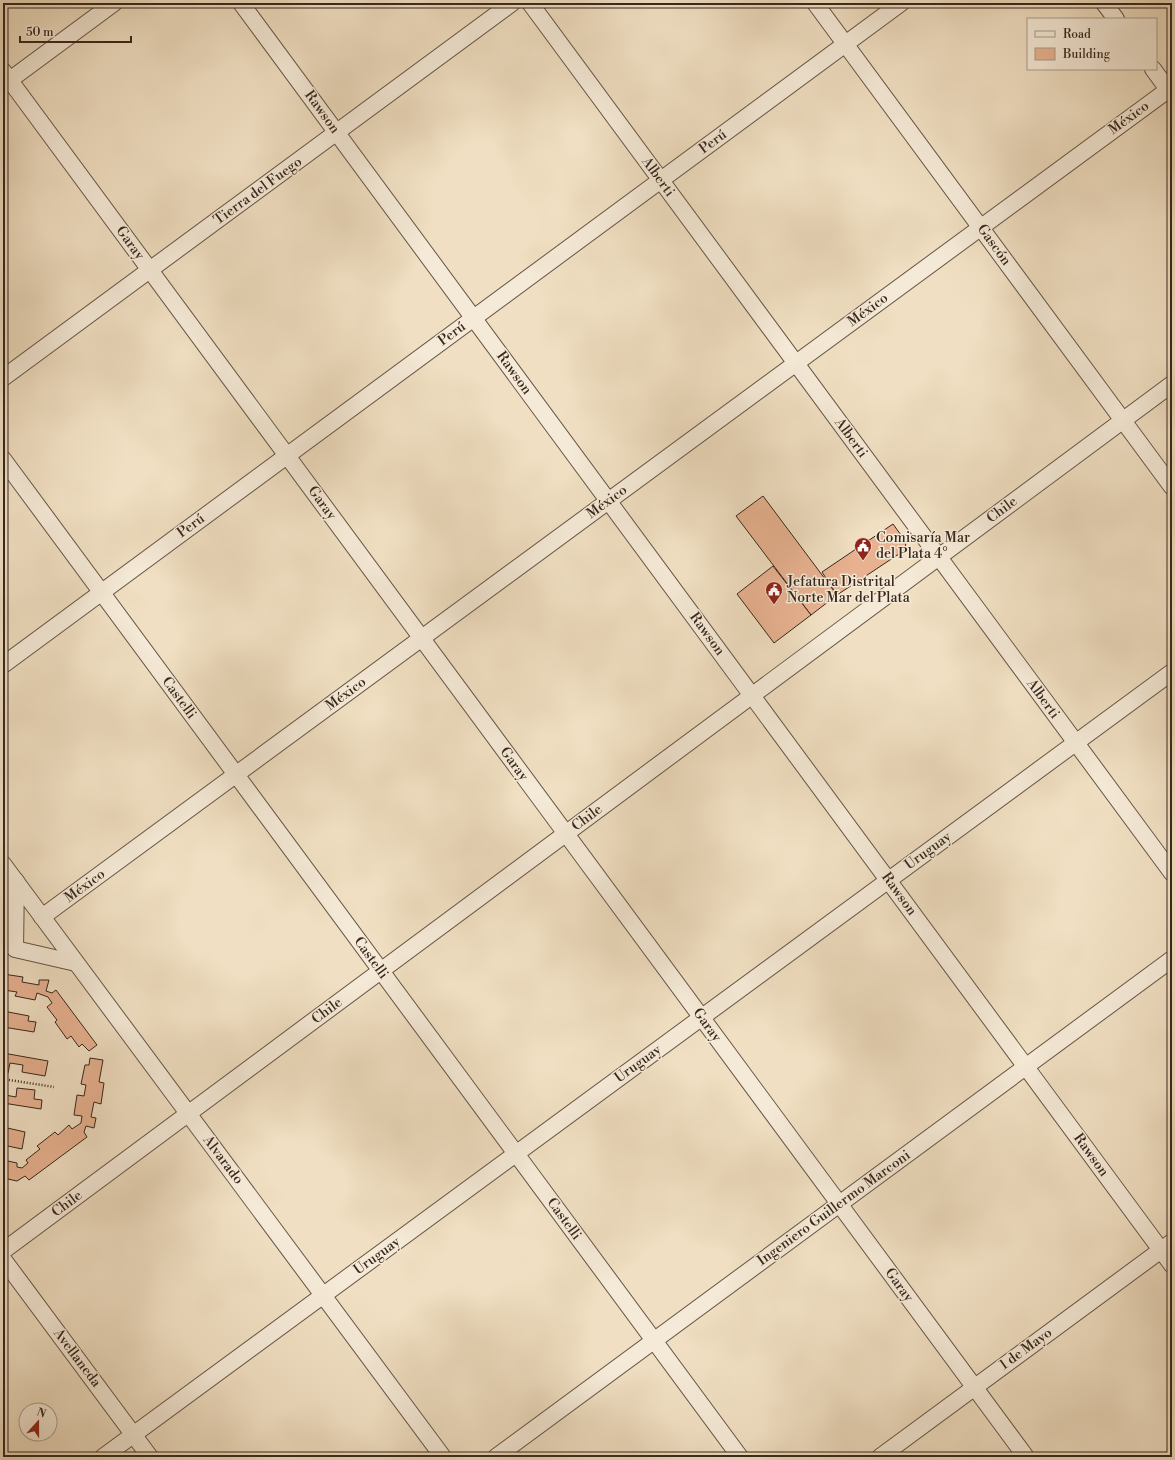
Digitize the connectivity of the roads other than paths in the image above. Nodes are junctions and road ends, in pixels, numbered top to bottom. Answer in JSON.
{"nodes":[{"id":1,"x":114,"y":3,"type":"edge"},
{"id":2,"x":241,"y":3,"type":"edge"},
{"id":3,"x":512,"y":3,"type":"edge"},
{"id":4,"x":530,"y":3,"type":"edge"},
{"id":5,"x":815,"y":3,"type":"edge"},
{"id":6,"x":900,"y":3,"type":"edge"},
{"id":7,"x":1104,"y":3,"type":"edge"},
{"id":8,"x":1115,"y":18,"type":"edge"},
{"id":9,"x":845,"y":44,"type":"junction"},
{"id":10,"x":1154,"y":70,"type":"edge"},
{"id":11,"x":5,"y":79,"type":"edge"},
{"id":12,"x":1171,"y":90,"type":"edge"},
{"id":13,"x":336,"y":133,"type":"junction"},
{"id":14,"x":660,"y":180,"type":"junction"},
{"id":15,"x":981,"y":228,"type":"junction"},
{"id":16,"x":150,"y":270,"type":"junction"},
{"id":17,"x":473,"y":318,"type":"junction"},
{"id":18,"x":796,"y":364,"type":"junction"},
{"id":19,"x":3,"y":378,"type":"edge"},
{"id":20,"x":1172,"y":384,"type":"edge"},
{"id":21,"x":1123,"y":420,"type":"junction"},
{"id":22,"x":287,"y":456,"type":"junction"},
{"id":23,"x":3,"y":459,"type":"edge"},
{"id":24,"x":1172,"y":487,"type":"edge"},
{"id":25,"x":609,"y":501,"type":"junction"},
{"id":26,"x":939,"y":557,"type":"junction"},
{"id":27,"x":101,"y":592,"type":"junction"},
{"id":28,"x":422,"y":638,"type":"junction"},
{"id":29,"x":3,"y":665,"type":"edge"},
{"id":30,"x":1172,"y":672,"type":"edge"},
{"id":31,"x":752,"y":696,"type":"junction"},
{"id":32,"x":1076,"y":742,"type":"junction"},
{"id":33,"x":236,"y":775,"type":"junction"},
{"id":34,"x":566,"y":834,"type":"junction"},
{"id":35,"x":3,"y":864,"type":"edge"},
{"id":36,"x":1172,"y":873,"type":"edge"},
{"id":37,"x":888,"y":880,"type":"junction"},
{"id":38,"x":16,"y":881,"type":"junction"},
{"id":39,"x":42,"y":917,"type":"junction"},
{"id":40,"x":1172,"y":959,"type":"edge"},
{"id":41,"x":76,"y":963,"type":"junction"},
{"id":42,"x":381,"y":971,"type":"junction"},
{"id":43,"x":702,"y":1018,"type":"junction"},
{"id":44,"x":1026,"y":1067,"type":"junction"},
{"id":45,"x":189,"y":1114,"type":"junction"},
{"id":46,"x":516,"y":1154,"type":"junction"},
{"id":47,"x":839,"y":1204,"type":"junction"},
{"id":48,"x":1166,"y":1246,"type":"edge"},
{"id":49,"x":3,"y":1252,"type":"edge"},
{"id":50,"x":3,"y":1259,"type":"edge"},
{"id":51,"x":1172,"y":1265,"type":"edge"},
{"id":52,"x":323,"y":1295,"type":"junction"},
{"id":53,"x":654,"y":1341,"type":"junction"},
{"id":54,"x":974,"y":1387,"type":"junction"},
{"id":55,"x":134,"y":1435,"type":"junction"},
{"id":56,"x":103,"y":1457,"type":"edge"},
{"id":57,"x":150,"y":1457,"type":"edge"},
{"id":58,"x":443,"y":1457,"type":"edge"},
{"id":59,"x":496,"y":1457,"type":"edge"},
{"id":60,"x":740,"y":1457,"type":"edge"},
{"id":61,"x":880,"y":1457,"type":"edge"},
{"id":62,"x":1026,"y":1457,"type":"edge"}],
"edges":[{"from":1,"to":11,"type":"street"},
{"from":2,"to":13,"type":"street","name":"Rawson"},
{"from":3,"to":13,"type":"street","name":"Tierra del Fuego"},
{"from":4,"to":14,"type":"street","name":"Alberti"},
{"from":5,"to":9,"type":"street","name":"Gascón"},
{"from":6,"to":9,"type":"street","name":"Perú"},
{"from":7,"to":8,"type":"street"},
{"from":9,"to":14,"type":"street","name":"Perú"},
{"from":9,"to":15,"type":"street","name":"Gascón"},
{"from":10,"to":12,"type":"street"},
{"from":11,"to":16,"type":"street","name":"Garay"},
{"from":12,"to":15,"type":"street","name":"México"},
{"from":13,"to":16,"type":"street","name":"Tierra del Fuego"},
{"from":13,"to":17,"type":"street","name":"Rawson"},
{"from":14,"to":17,"type":"street","name":"Perú"},
{"from":14,"to":18,"type":"street","name":"Alberti"},
{"from":15,"to":18,"type":"street","name":"México"},
{"from":15,"to":21,"type":"street","name":"Gascón"},
{"from":16,"to":19,"type":"street","name":"Tierra del Fuego"},
{"from":16,"to":22,"type":"street","name":"Garay"},
{"from":17,"to":22,"type":"street","name":"Perú"},
{"from":17,"to":25,"type":"street","name":"Rawson"},
{"from":18,"to":25,"type":"street","name":"México"},
{"from":18,"to":26,"type":"street","name":"Alberti"},
{"from":20,"to":21,"type":"street","name":"Chile"},
{"from":21,"to":24,"type":"street","name":"Gascón"},
{"from":21,"to":26,"type":"street","name":"Chile"},
{"from":22,"to":27,"type":"street","name":"Perú"},
{"from":22,"to":28,"type":"street","name":"Garay"},
{"from":23,"to":27,"type":"street","name":"Castelli"},
{"from":25,"to":28,"type":"street","name":"México"},
{"from":25,"to":31,"type":"street","name":"Rawson"},
{"from":26,"to":31,"type":"street","name":"Chile"},
{"from":26,"to":32,"type":"street","name":"Alberti"},
{"from":27,"to":29,"type":"street","name":"Perú"},
{"from":27,"to":33,"type":"street","name":"Castelli"},
{"from":28,"to":33,"type":"street","name":"México"},
{"from":28,"to":34,"type":"street","name":"Garay"},
{"from":30,"to":32,"type":"street","name":"Uruguay"},
{"from":31,"to":34,"type":"street","name":"Chile"},
{"from":31,"to":37,"type":"street","name":"Rawson"},
{"from":32,"to":36,"type":"street","name":"Alberti"},
{"from":32,"to":37,"type":"street","name":"Uruguay"},
{"from":33,"to":39,"type":"street","name":"México"},
{"from":33,"to":42,"type":"street","name":"Castelli"},
{"from":34,"to":42,"type":"street","name":"Chile"},
{"from":34,"to":43,"type":"street","name":"Garay"},
{"from":35,"to":38,"type":"street","name":"Alvarado"},
{"from":37,"to":43,"type":"street","name":"Uruguay"},
{"from":37,"to":44,"type":"street","name":"Rawson"},
{"from":38,"to":39,"type":"street","name":"Alvarado"},
{"from":38,"to":41,"type":"street"},
{"from":39,"to":41,"type":"street","name":"Alvarado"},
{"from":40,"to":44,"type":"street","name":"Ingeniero Guillermo Marconi"},
{"from":41,"to":45,"type":"street","name":"Alvarado"},
{"from":42,"to":45,"type":"street","name":"Chile"},
{"from":42,"to":46,"type":"street","name":"Castelli"},
{"from":43,"to":46,"type":"street","name":"Uruguay"},
{"from":43,"to":47,"type":"street","name":"Garay"},
{"from":44,"to":47,"type":"street","name":"Ingeniero Guillermo Marconi"},
{"from":44,"to":48,"type":"street","name":"Rawson"},
{"from":45,"to":49,"type":"street","name":"Chile"},
{"from":45,"to":52,"type":"street","name":"Alvarado"},
{"from":46,"to":52,"type":"street","name":"Uruguay"},
{"from":46,"to":53,"type":"street","name":"Castelli"},
{"from":47,"to":53,"type":"street","name":"Ingeniero Guillermo Marconi"},
{"from":47,"to":54,"type":"street","name":"Garay"},
{"from":48,"to":51,"type":"street","name":"Rawson"},
{"from":48,"to":54,"type":"street","name":"1 de Mayo"},
{"from":50,"to":55,"type":"street","name":"Avellaneda"},
{"from":52,"to":55,"type":"street","name":"Uruguay"},
{"from":52,"to":58,"type":"street","name":"Alvarado"},
{"from":53,"to":59,"type":"street","name":"Ingeniero Guillermo Marconi"},
{"from":53,"to":60,"type":"street","name":"Castelli"},
{"from":54,"to":61,"type":"street","name":"1 de Mayo"},
{"from":54,"to":62,"type":"street","name":"Garay"},
{"from":55,"to":56,"type":"street","name":"Uruguay"},
{"from":55,"to":57,"type":"street","name":"Avellaneda"}]}
